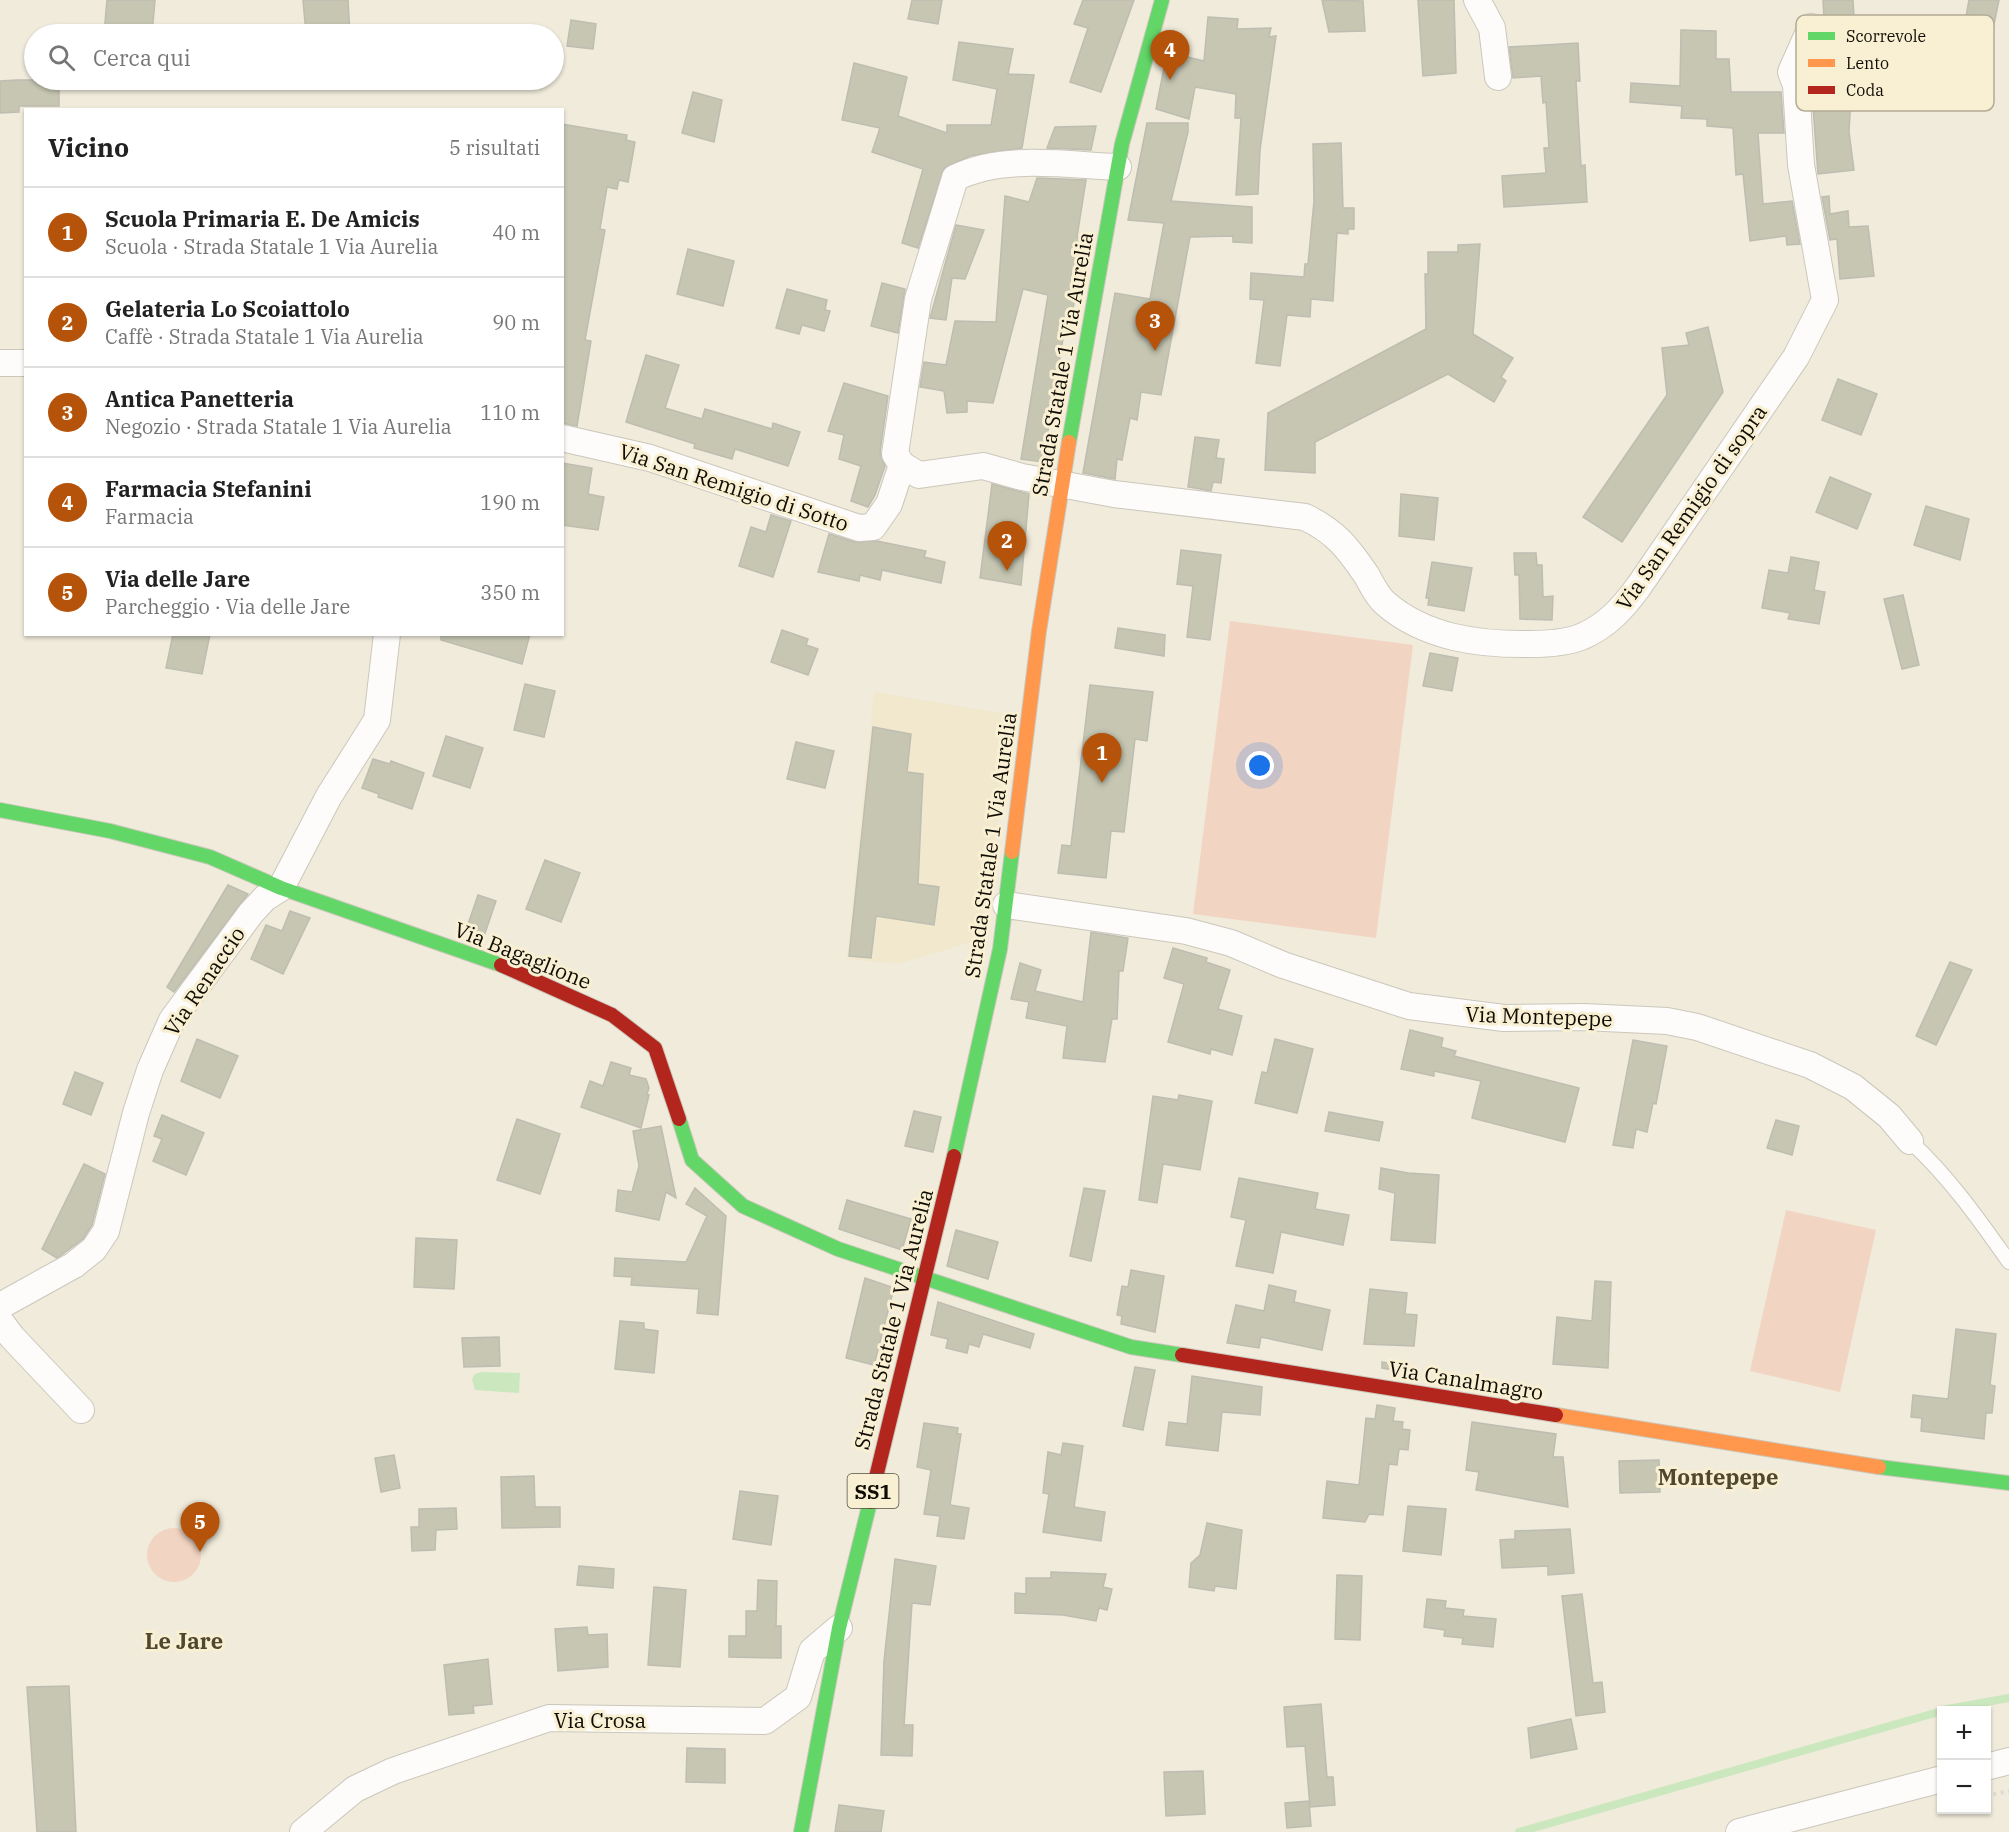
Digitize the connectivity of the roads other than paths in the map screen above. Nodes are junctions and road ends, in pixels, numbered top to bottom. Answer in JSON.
{"nodes":[{"id":1,"x":1161,"y":0,"type":"edge"},
{"id":2,"x":1477,"y":0,"type":"edge"},
{"id":3,"x":1796,"y":61,"type":"edge"},
{"id":4,"x":1498,"y":77,"type":"dead end"},
{"id":5,"x":1796,"y":85,"type":"edge"},
{"id":6,"x":1798,"y":111,"type":"edge"},
{"id":7,"x":1118,"y":167,"type":"junction"},
{"id":8,"x":0,"y":363,"type":"edge"},
{"id":9,"x":24,"y":363,"type":"edge"},
{"id":10,"x":564,"y":438,"type":"edge"},
{"id":11,"x":902,"y":465,"type":"junction"},
{"id":12,"x":1062,"y":484,"type":"junction"},
{"id":13,"x":387,"y":636,"type":"edge"},
{"id":14,"x":0,"y":810,"type":"edge"},
{"id":15,"x":281,"y":888,"type":"junction"},
{"id":16,"x":1006,"y":905,"type":"junction"},
{"id":17,"x":1910,"y":1141,"type":"joint"},
{"id":18,"x":2009,"y":1262,"type":"edge"},
{"id":19,"x":925,"y":1279,"type":"junction"},
{"id":20,"x":0,"y":1306,"type":"edge"},
{"id":21,"x":0,"y":1321,"type":"edge"},
{"id":22,"x":81,"y":1410,"type":"dead end"},
{"id":23,"x":2009,"y":1483,"type":"edge"},
{"id":24,"x":839,"y":1628,"type":"junction"},
{"id":25,"x":2009,"y":1761,"type":"edge"},
{"id":26,"x":1991,"y":1766,"type":"edge"},
{"id":27,"x":1937,"y":1780,"type":"edge"},
{"id":28,"x":303,"y":1832,"type":"edge"},
{"id":29,"x":801,"y":1832,"type":"edge"},
{"id":30,"x":1739,"y":1832,"type":"edge"}],
"edges":[{"from":1,"to":7,"type":"street","name":"Strada Statale 1 Via Aurelia","number":"SS1"},
{"from":2,"to":4,"type":"street"},
{"from":3,"to":5,"type":"street","name":"Via San Remigio di sopra"},
{"from":6,"to":12,"type":"street","name":"Via San Remigio di sopra"},
{"from":7,"to":11,"type":"street"},
{"from":7,"to":12,"type":"street","name":"Strada Statale 1 Via Aurelia","number":"SS1"},
{"from":8,"to":9,"type":"street"},
{"from":10,"to":11,"type":"street","name":"Via San Remigio di Sotto"},
{"from":11,"to":12,"type":"street"},
{"from":12,"to":16,"type":"street","name":"Strada Statale 1 Via Aurelia","number":"SS1"},
{"from":13,"to":15,"type":"street","name":"Via Renaccio"},
{"from":14,"to":15,"type":"street","name":"Via Bagaglione"},
{"from":15,"to":19,"type":"street","name":"Via Bagaglione"},
{"from":15,"to":20,"type":"street","name":"Via Renaccio"},
{"from":16,"to":17,"type":"street","name":"Via Montepepe"},
{"from":16,"to":19,"type":"street","name":"Strada Statale 1 Via Aurelia","number":"SS1"},
{"from":17,"to":18,"type":"lane"},
{"from":19,"to":23,"type":"street","name":"Via Canalmagro"},
{"from":19,"to":24,"type":"street","name":"Strada Statale 1 Via Aurelia","number":"SS1"},
{"from":21,"to":22,"type":"street"},
{"from":24,"to":28,"type":"street","name":"Via Crosa"},
{"from":24,"to":29,"type":"street","name":"Strada Statale 1 Via Aurelia","number":"SS1"},
{"from":25,"to":26,"type":"street"},
{"from":27,"to":30,"type":"street"}]}
